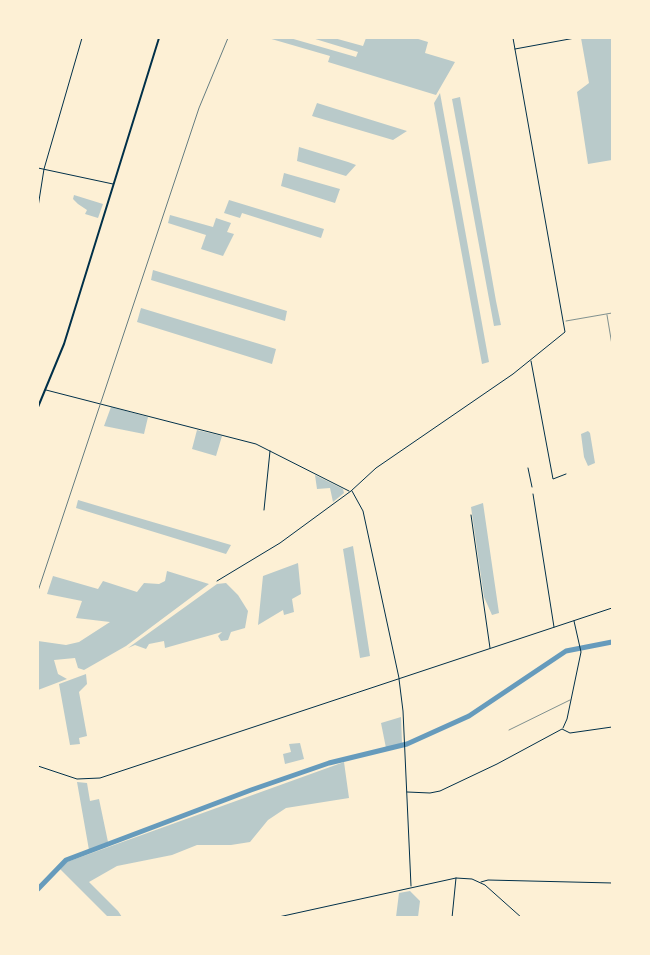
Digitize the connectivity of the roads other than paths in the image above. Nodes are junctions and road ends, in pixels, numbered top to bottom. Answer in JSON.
{"nodes":[{"id":1,"x":82,"y":38,"type":"edge"},
{"id":2,"x":159,"y":38,"type":"edge"},
{"id":3,"x":513,"y":38,"type":"edge"},
{"id":4,"x":556,"y":38,"type":"edge"},
{"id":5,"x":575,"y":38,"type":"edge"},
{"id":6,"x":556,"y":41,"type":"junction"},
{"id":7,"x":515,"y":49,"type":"junction"},
{"id":8,"x":38,"y":168,"type":"edge"},
{"id":9,"x":44,"y":168,"type":"junction"},
{"id":10,"x":113,"y":184,"type":"junction"},
{"id":11,"x":38,"y":207,"type":"edge"},
{"id":12,"x":530,"y":360,"type":"junction"},
{"id":13,"x":46,"y":390,"type":"junction"},
{"id":14,"x":38,"y":407,"type":"edge"},
{"id":15,"x":270,"y":450,"type":"junction"},
{"id":16,"x":528,"y":468,"type":"dead end"},
{"id":17,"x":566,"y":474,"type":"dead end"},
{"id":18,"x":532,"y":487,"type":"dead end"},
{"id":19,"x":350,"y":491,"type":"junction"},
{"id":20,"x":533,"y":494,"type":"dead end"},
{"id":21,"x":264,"y":510,"type":"dead end"},
{"id":22,"x":471,"y":515,"type":"dead end"},
{"id":23,"x":218,"y":581,"type":"dead end"},
{"id":24,"x":612,"y":608,"type":"edge"},
{"id":25,"x":574,"y":621,"type":"junction"},
{"id":26,"x":554,"y":628,"type":"junction"},
{"id":27,"x":490,"y":649,"type":"junction"},
{"id":28,"x":399,"y":679,"type":"junction"},
{"id":29,"x":572,"y":700,"type":"junction"},
{"id":30,"x":612,"y":727,"type":"edge"},
{"id":31,"x":562,"y":729,"type":"junction"},
{"id":32,"x":508,"y":730,"type":"dead end"},
{"id":33,"x":38,"y":766,"type":"edge"},
{"id":34,"x":406,"y":792,"type":"junction"},
{"id":35,"x":456,"y":878,"type":"junction"},
{"id":36,"x":480,"y":882,"type":"junction"},
{"id":37,"x":612,"y":883,"type":"edge"},
{"id":38,"x":411,"y":887,"type":"junction"},
{"id":39,"x":274,"y":918,"type":"edge"},
{"id":40,"x":452,"y":918,"type":"edge"},
{"id":41,"x":522,"y":918,"type":"edge"}],
"edges":[{"from":1,"to":9,"type":"street"},
{"from":2,"to":10,"type":"main road"},
{"from":3,"to":7,"type":"street"},
{"from":4,"to":6,"type":"street"},
{"from":5,"to":6,"type":"street"},
{"from":6,"to":7,"type":"street"},
{"from":7,"to":12,"type":"street"},
{"from":8,"to":9,"type":"street"},
{"from":9,"to":10,"type":"street"},
{"from":9,"to":11,"type":"street"},
{"from":10,"to":13,"type":"main road"},
{"from":12,"to":17,"type":"street"},
{"from":12,"to":19,"type":"street"},
{"from":13,"to":14,"type":"main road"},
{"from":13,"to":15,"type":"street"},
{"from":15,"to":19,"type":"street"},
{"from":15,"to":21,"type":"street"},
{"from":16,"to":18,"type":"street"},
{"from":19,"to":23,"type":"street"},
{"from":19,"to":28,"type":"street"},
{"from":20,"to":26,"type":"street"},
{"from":22,"to":27,"type":"street"},
{"from":24,"to":25,"type":"street"},
{"from":25,"to":26,"type":"street"},
{"from":25,"to":29,"type":"street"},
{"from":26,"to":27,"type":"street"},
{"from":27,"to":28,"type":"street"},
{"from":28,"to":33,"type":"street"},
{"from":28,"to":34,"type":"street"},
{"from":29,"to":31,"type":"street"},
{"from":29,"to":32,"type":"lane"},
{"from":30,"to":31,"type":"street"},
{"from":31,"to":34,"type":"street"},
{"from":34,"to":38,"type":"street"},
{"from":35,"to":36,"type":"street"},
{"from":35,"to":38,"type":"street"},
{"from":35,"to":40,"type":"street"},
{"from":36,"to":37,"type":"street"},
{"from":36,"to":41,"type":"street"},
{"from":38,"to":39,"type":"street"}]}
